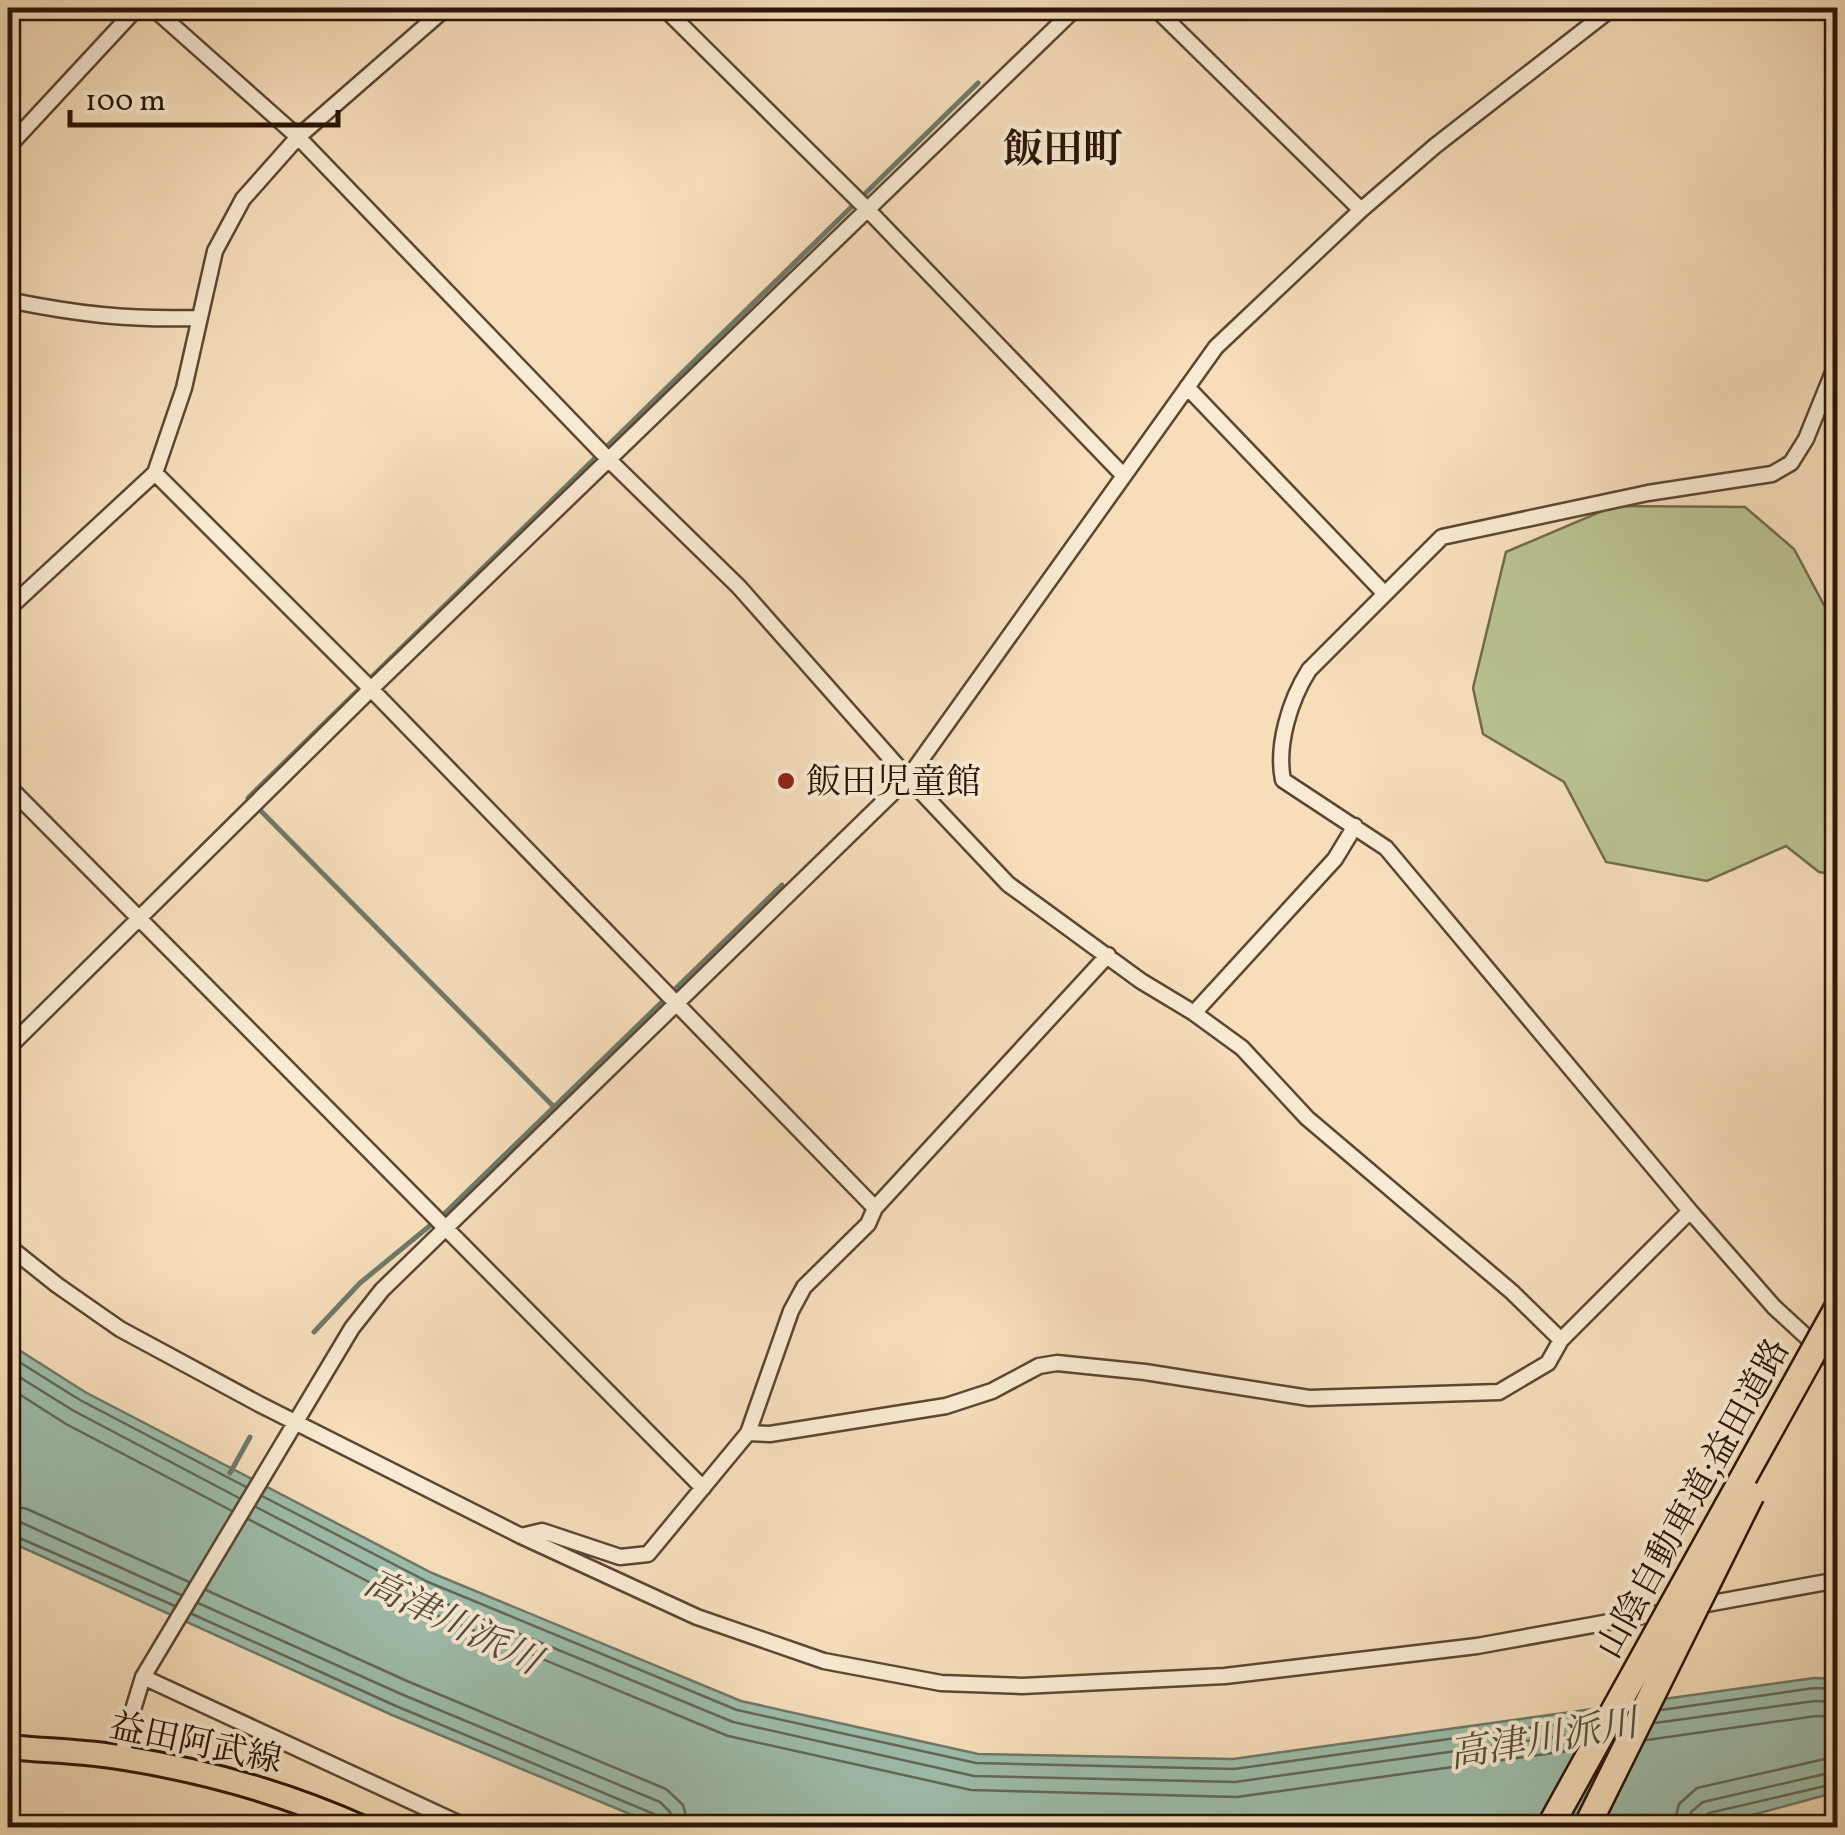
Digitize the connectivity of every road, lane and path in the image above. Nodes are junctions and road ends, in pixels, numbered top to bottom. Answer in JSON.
{"nodes":[{"id":1,"x":137,"y":8,"type":"edge"},
{"id":2,"x":153,"y":8,"type":"edge"},
{"id":3,"x":446,"y":8,"type":"edge"},
{"id":4,"x":664,"y":8,"type":"edge"},
{"id":5,"x":1076,"y":8,"type":"edge"},
{"id":6,"x":1156,"y":8,"type":"edge"},
{"id":7,"x":1620,"y":8,"type":"edge"},
{"id":8,"x":298,"y":137,"type":"junction"},
{"id":9,"x":8,"y":147,"type":"edge"},
{"id":10,"x":867,"y":209,"type":"junction"},
{"id":11,"x":1361,"y":210,"type":"junction"},
{"id":12,"x":8,"y":300,"type":"edge"},
{"id":13,"x":198,"y":318,"type":"junction"},
{"id":14,"x":1838,"y":360,"type":"edge"},
{"id":15,"x":1187,"y":386,"type":"junction"},
{"id":16,"x":609,"y":460,"type":"junction"},
{"id":17,"x":155,"y":473,"type":"junction"},
{"id":18,"x":1123,"y":475,"type":"junction"},
{"id":19,"x":1385,"y":594,"type":"junction"},
{"id":20,"x":8,"y":608,"type":"edge"},
{"id":21,"x":371,"y":689,"type":"junction"},
{"id":22,"x":908,"y":778,"type":"junction"},
{"id":23,"x":8,"y":786,"type":"edge"},
{"id":24,"x":1355,"y":826,"type":"junction"},
{"id":25,"x":138,"y":919,"type":"junction"},
{"id":26,"x":1108,"y":955,"type":"junction"},
{"id":27,"x":678,"y":1004,"type":"junction"},
{"id":28,"x":1194,"y":1012,"type":"junction"},
{"id":29,"x":8,"y":1048,"type":"edge"},
{"id":30,"x":875,"y":1208,"type":"junction"},
{"id":31,"x":1690,"y":1211,"type":"junction"},
{"id":32,"x":446,"y":1229,"type":"junction"},
{"id":33,"x":8,"y":1246,"type":"edge"},
{"id":34,"x":1838,"y":1307,"type":"edge"},
{"id":35,"x":1838,"y":1332,"type":"edge"},
{"id":36,"x":1561,"y":1340,"type":"junction"},
{"id":37,"x":1838,"y":1366,"type":"edge"},
{"id":38,"x":296,"y":1420,"type":"junction"},
{"id":39,"x":748,"y":1433,"type":"junction"},
{"id":40,"x":1782,"y":1433,"type":"junction"},
{"id":41,"x":703,"y":1488,"type":"junction"},
{"id":42,"x":520,"y":1536,"type":"junction"},
{"id":43,"x":1838,"y":1580,"type":"edge"},
{"id":44,"x":143,"y":1676,"type":"junction"},
{"id":45,"x":8,"y":1747,"type":"edge"},
{"id":46,"x":122,"y":1758,"type":"junction"},
{"id":47,"x":364,"y":1828,"type":"edge"},
{"id":48,"x":469,"y":1828,"type":"edge"},
{"id":49,"x":1549,"y":1828,"type":"edge"},
{"id":50,"x":1564,"y":1828,"type":"edge"},
{"id":51,"x":1586,"y":1828,"type":"edge"}],
"edges":[{"from":1,"to":9,"type":"street"},
{"from":2,"to":8,"type":"street"},
{"from":3,"to":8,"type":"street"},
{"from":4,"to":10,"type":"street"},
{"from":5,"to":10,"type":"street"},
{"from":6,"to":11,"type":"street"},
{"from":7,"to":11,"type":"street"},
{"from":8,"to":13,"type":"street"},
{"from":8,"to":16,"type":"street"},
{"from":10,"to":16,"type":"street"},
{"from":10,"to":18,"type":"street"},
{"from":11,"to":15,"type":"street"},
{"from":12,"to":13,"type":"street"},
{"from":13,"to":17,"type":"street"},
{"from":14,"to":19,"type":"street"},
{"from":15,"to":18,"type":"street"},
{"from":15,"to":19,"type":"street"},
{"from":16,"to":21,"type":"street"},
{"from":16,"to":22,"type":"street"},
{"from":17,"to":20,"type":"street"},
{"from":17,"to":21,"type":"street"},
{"from":18,"to":22,"type":"street"},
{"from":19,"to":24,"type":"street"},
{"from":21,"to":25,"type":"street"},
{"from":21,"to":27,"type":"street"},
{"from":22,"to":26,"type":"street"},
{"from":22,"to":27,"type":"street"},
{"from":23,"to":25,"type":"street"},
{"from":24,"to":28,"type":"street"},
{"from":24,"to":31,"type":"street"},
{"from":25,"to":29,"type":"street"},
{"from":25,"to":32,"type":"street"},
{"from":26,"to":28,"type":"street"},
{"from":26,"to":30,"type":"street"},
{"from":27,"to":30,"type":"street"},
{"from":27,"to":32,"type":"street"},
{"from":28,"to":36,"type":"street"},
{"from":30,"to":39,"type":"street"},
{"from":31,"to":36,"type":"street"},
{"from":31,"to":37,"type":"street"},
{"from":32,"to":38,"type":"street"},
{"from":32,"to":41,"type":"street"},
{"from":33,"to":38,"type":"street"},
{"from":34,"to":49,"type":"highway","name":"山陰自動車道;益田道路","bridge":true},
{"from":35,"to":40,"type":"highway","name":"山陰自動車道;益田道路"},
{"from":36,"to":39,"type":"street"},
{"from":38,"to":42,"type":"street"},
{"from":38,"to":44,"type":"street"},
{"from":39,"to":41,"type":"street"},
{"from":40,"to":50,"type":"highway","name":"山陰自動車道;益田道路","bridge":true},
{"from":40,"to":51,"type":"highway","bridge":true},
{"from":41,"to":42,"type":"street"},
{"from":42,"to":43,"type":"street"},
{"from":44,"to":46,"type":"street"},
{"from":44,"to":48,"type":"street"},
{"from":45,"to":46,"type":"main road","name":"益田阿武線"},
{"from":46,"to":47,"type":"main road","name":"益田阿武線"}]}
